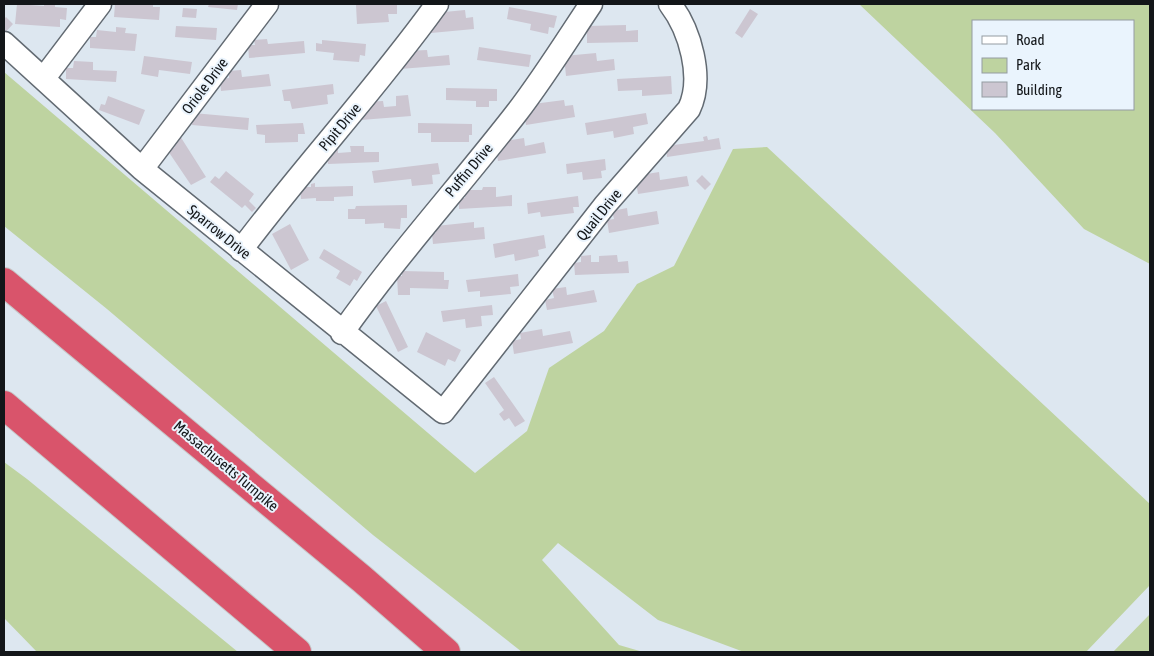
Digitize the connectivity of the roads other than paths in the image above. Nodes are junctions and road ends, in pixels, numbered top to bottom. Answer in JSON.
{"nodes":[{"id":1,"x":100,"y":4,"type":"edge"},
{"id":2,"x":267,"y":4,"type":"edge"},
{"id":3,"x":437,"y":4,"type":"edge"},
{"id":4,"x":591,"y":4,"type":"edge"},
{"id":5,"x":670,"y":4,"type":"edge"},
{"id":6,"x":4,"y":43,"type":"edge"},
{"id":7,"x":44,"y":78,"type":"junction"},
{"id":8,"x":142,"y":169,"type":"junction"},
{"id":9,"x":241,"y":250,"type":"junction"},
{"id":10,"x":4,"y":282,"type":"edge"},
{"id":11,"x":342,"y":332,"type":"junction"},
{"id":12,"x":4,"y":405,"type":"edge"},
{"id":13,"x":443,"y":412,"type":"joint"},
{"id":14,"x":297,"y":652,"type":"edge"},
{"id":15,"x":446,"y":652,"type":"edge"}],
"edges":[{"from":1,"to":7,"type":"street"},
{"from":2,"to":8,"type":"street","name":"Oriole Drive"},
{"from":3,"to":9,"type":"street","name":"Pipit Drive"},
{"from":4,"to":11,"type":"street","name":"Puffin Drive"},
{"from":5,"to":13,"type":"street","name":"Quail Drive"},
{"from":6,"to":7,"type":"street","name":"Sparrow Drive"},
{"from":7,"to":8,"type":"street","name":"Sparrow Drive"},
{"from":8,"to":9,"type":"street","name":"Sparrow Drive"},
{"from":9,"to":11,"type":"street","name":"Sparrow Drive"},
{"from":10,"to":15,"type":"highway","name":"Massachusetts Turnpike"},
{"from":11,"to":13,"type":"street","name":"Sparrow Drive"},
{"from":12,"to":14,"type":"highway"}]}
